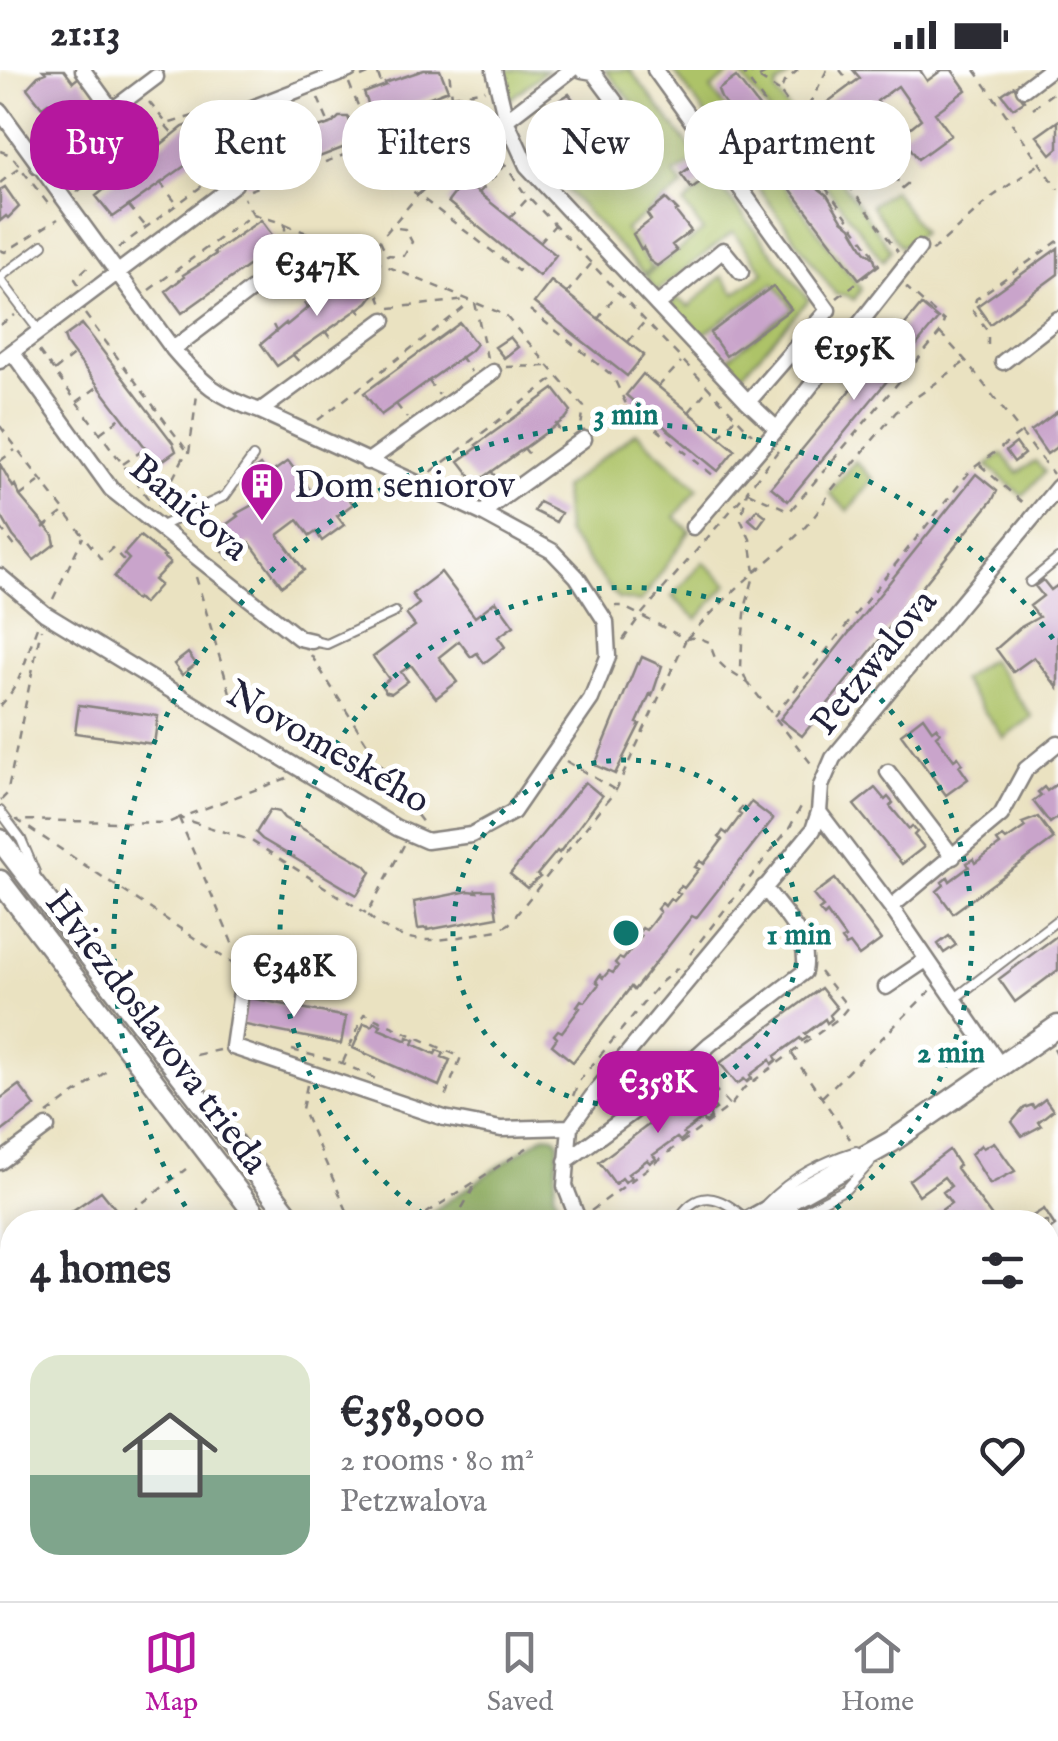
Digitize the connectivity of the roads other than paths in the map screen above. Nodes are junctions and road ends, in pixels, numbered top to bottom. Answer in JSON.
{"nodes":[{"id":1,"x":83,"y":70,"type":"edge"},
{"id":2,"x":349,"y":70,"type":"edge"},
{"id":3,"x":494,"y":70,"type":"edge"},
{"id":4,"x":571,"y":70,"type":"edge"},
{"id":5,"x":582,"y":70,"type":"edge"},
{"id":6,"x":655,"y":70,"type":"edge"},
{"id":7,"x":1049,"y":70,"type":"edge"},
{"id":8,"x":160,"y":73,"type":"edge"},
{"id":9,"x":1024,"y":89,"type":"dead end"},
{"id":10,"x":105,"y":100,"type":"edge"},
{"id":11,"x":125,"y":100,"type":"edge"},
{"id":12,"x":274,"y":100,"type":"edge"},
{"id":13,"x":498,"y":100,"type":"edge"},
{"id":14,"x":614,"y":100,"type":"edge"},
{"id":15,"x":0,"y":112,"type":"edge"},
{"id":16,"x":506,"y":115,"type":"edge"},
{"id":17,"x":506,"y":129,"type":"edge"},
{"id":18,"x":30,"y":155,"type":"edge"},
{"id":19,"x":56,"y":190,"type":"edge"},
{"id":20,"x":227,"y":190,"type":"edge"},
{"id":21,"x":43,"y":244,"type":"dead end"},
{"id":22,"x":919,"y":248,"type":"dead end"},
{"id":23,"x":288,"y":262,"type":"dead end"},
{"id":24,"x":741,"y":272,"type":"dead end"},
{"id":25,"x":118,"y":275,"type":"junction"},
{"id":26,"x":0,"y":278,"type":"edge"},
{"id":27,"x":656,"y":306,"type":"junction"},
{"id":28,"x":384,"y":315,"type":"road end"},
{"id":29,"x":1058,"y":320,"type":"edge"},
{"id":30,"x":40,"y":332,"type":"junction"},
{"id":31,"x":173,"y":349,"type":"junction"},
{"id":32,"x":6,"y":356,"type":"edge"},
{"id":33,"x":1003,"y":362,"type":"dead end"},
{"id":34,"x":492,"y":367,"type":"road end"},
{"id":35,"x":748,"y":402,"type":"junction"},
{"id":36,"x":260,"y":411,"type":"junction"},
{"id":37,"x":777,"y":429,"type":"junction"},
{"id":38,"x":582,"y":435,"type":"road end"},
{"id":39,"x":252,"y":457,"type":"dead end"},
{"id":40,"x":367,"y":462,"type":"junction"},
{"id":41,"x":1058,"y":486,"type":"edge"},
{"id":42,"x":482,"y":513,"type":"junction"},
{"id":43,"x":693,"y":527,"type":"dead end"},
{"id":44,"x":159,"y":528,"type":"junction"},
{"id":45,"x":1058,"y":559,"type":"edge"},
{"id":46,"x":0,"y":576,"type":"edge"},
{"id":47,"x":1030,"y":582,"type":"dead end"},
{"id":48,"x":396,"y":612,"type":"dead end"},
{"id":49,"x":306,"y":640,"type":"joint"},
{"id":50,"x":1058,"y":744,"type":"edge"},
{"id":51,"x":888,"y":772,"type":"dead end"},
{"id":52,"x":0,"y":811,"type":"edge"},
{"id":53,"x":820,"y":812,"type":"junction"},
{"id":54,"x":0,"y":840,"type":"edge"},
{"id":55,"x":954,"y":858,"type":"junction"},
{"id":56,"x":0,"y":882,"type":"edge"},
{"id":57,"x":764,"y":887,"type":"junction"},
{"id":58,"x":7,"y":896,"type":"edge"},
{"id":59,"x":46,"y":899,"type":"junction"},
{"id":60,"x":892,"y":907,"type":"junction"},
{"id":61,"x":1056,"y":920,"type":"dead end"},
{"id":62,"x":926,"y":960,"type":"junction"},
{"id":63,"x":244,"y":971,"type":"road end"},
{"id":64,"x":886,"y":987,"type":"dead end"},
{"id":65,"x":954,"y":1000,"type":"junction"},
{"id":66,"x":1058,"y":1026,"type":"edge"},
{"id":67,"x":1000,"y":1064,"type":"junction"},
{"id":68,"x":44,"y":1122,"type":"road end"},
{"id":69,"x":570,"y":1127,"type":"junction"},
{"id":70,"x":891,"y":1142,"type":"junction"},
{"id":71,"x":566,"y":1161,"type":"junction"},
{"id":72,"x":0,"y":1162,"type":"edge"},
{"id":73,"x":252,"y":1210,"type":"edge"},
{"id":74,"x":285,"y":1210,"type":"edge"},
{"id":75,"x":577,"y":1210,"type":"edge"},
{"id":76,"x":684,"y":1210,"type":"edge"},
{"id":77,"x":737,"y":1210,"type":"edge"},
{"id":78,"x":762,"y":1210,"type":"edge"},
{"id":79,"x":797,"y":1210,"type":"edge"}],
"edges":[{"from":1,"to":10,"type":"street"},
{"from":2,"to":12,"type":"street"},
{"from":3,"to":13,"type":"street"},
{"from":4,"to":16,"type":"street"},
{"from":5,"to":14,"type":"street"},
{"from":6,"to":35,"type":"street"},
{"from":7,"to":9,"type":"street"},
{"from":8,"to":11,"type":"street"},
{"from":15,"to":18,"type":"street","name":"Novomeského"},
{"from":17,"to":27,"type":"street"},
{"from":19,"to":25,"type":"street","name":"Novomeského"},
{"from":20,"to":25,"type":"street"},
{"from":21,"to":26,"type":"lane"},
{"from":22,"to":37,"type":"street"},
{"from":23,"to":31,"type":"street"},
{"from":24,"to":27,"type":"street"},
{"from":25,"to":30,"type":"street","name":"Baničova"},
{"from":25,"to":31,"type":"street","name":"Novomeského"},
{"from":26,"to":30,"type":"lane"},
{"from":27,"to":35,"type":"street"},
{"from":28,"to":36,"type":"street"},
{"from":29,"to":33,"type":"street"},
{"from":30,"to":32,"type":"street","name":"Baničova"},
{"from":31,"to":36,"type":"street","name":"Novomeského"},
{"from":32,"to":44,"type":"street","name":"Baničova"},
{"from":34,"to":40,"type":"street"},
{"from":35,"to":37,"type":"street"},
{"from":36,"to":40,"type":"street","name":"Novomeského"},
{"from":37,"to":43,"type":"street"},
{"from":38,"to":42,"type":"street"},
{"from":39,"to":44,"type":"lane"},
{"from":40,"to":42,"type":"street","name":"Novomeského"},
{"from":41,"to":53,"type":"street","name":"Petzwalova"},
{"from":42,"to":46,"type":"street","name":"Novomeského"},
{"from":44,"to":49,"type":"street","name":"Baničova"},
{"from":45,"to":47,"type":"lane"},
{"from":48,"to":49,"type":"lane"},
{"from":50,"to":55,"type":"street"},
{"from":51,"to":55,"type":"street"},
{"from":52,"to":59,"type":"lane"},
{"from":53,"to":57,"type":"street","name":"Petzwalova"},
{"from":53,"to":60,"type":"street"},
{"from":54,"to":59,"type":"street","name":"Hviezdoslavova trieda"},
{"from":55,"to":60,"type":"street"},
{"from":56,"to":58,"type":"street","name":"Hviezdoslavova trieda"},
{"from":57,"to":69,"type":"street","name":"Petzwalova"},
{"from":57,"to":71,"type":"street"},
{"from":58,"to":73,"type":"street","name":"Hviezdoslavova trieda"},
{"from":59,"to":74,"type":"street","name":"Hviezdoslavova trieda"},
{"from":60,"to":62,"type":"street"},
{"from":61,"to":65,"type":"lane"},
{"from":62,"to":64,"type":"street"},
{"from":62,"to":65,"type":"street"},
{"from":63,"to":69,"type":"street"},
{"from":65,"to":67,"type":"street"},
{"from":66,"to":67,"type":"street"},
{"from":67,"to":70,"type":"street"},
{"from":68,"to":72,"type":"street"},
{"from":69,"to":71,"type":"street","name":"Petzwalova"},
{"from":70,"to":78,"type":"lane"},
{"from":70,"to":79,"type":"street"},
{"from":71,"to":75,"type":"street","name":"Petzwalova"},
{"from":76,"to":77,"type":"lane"}]}
